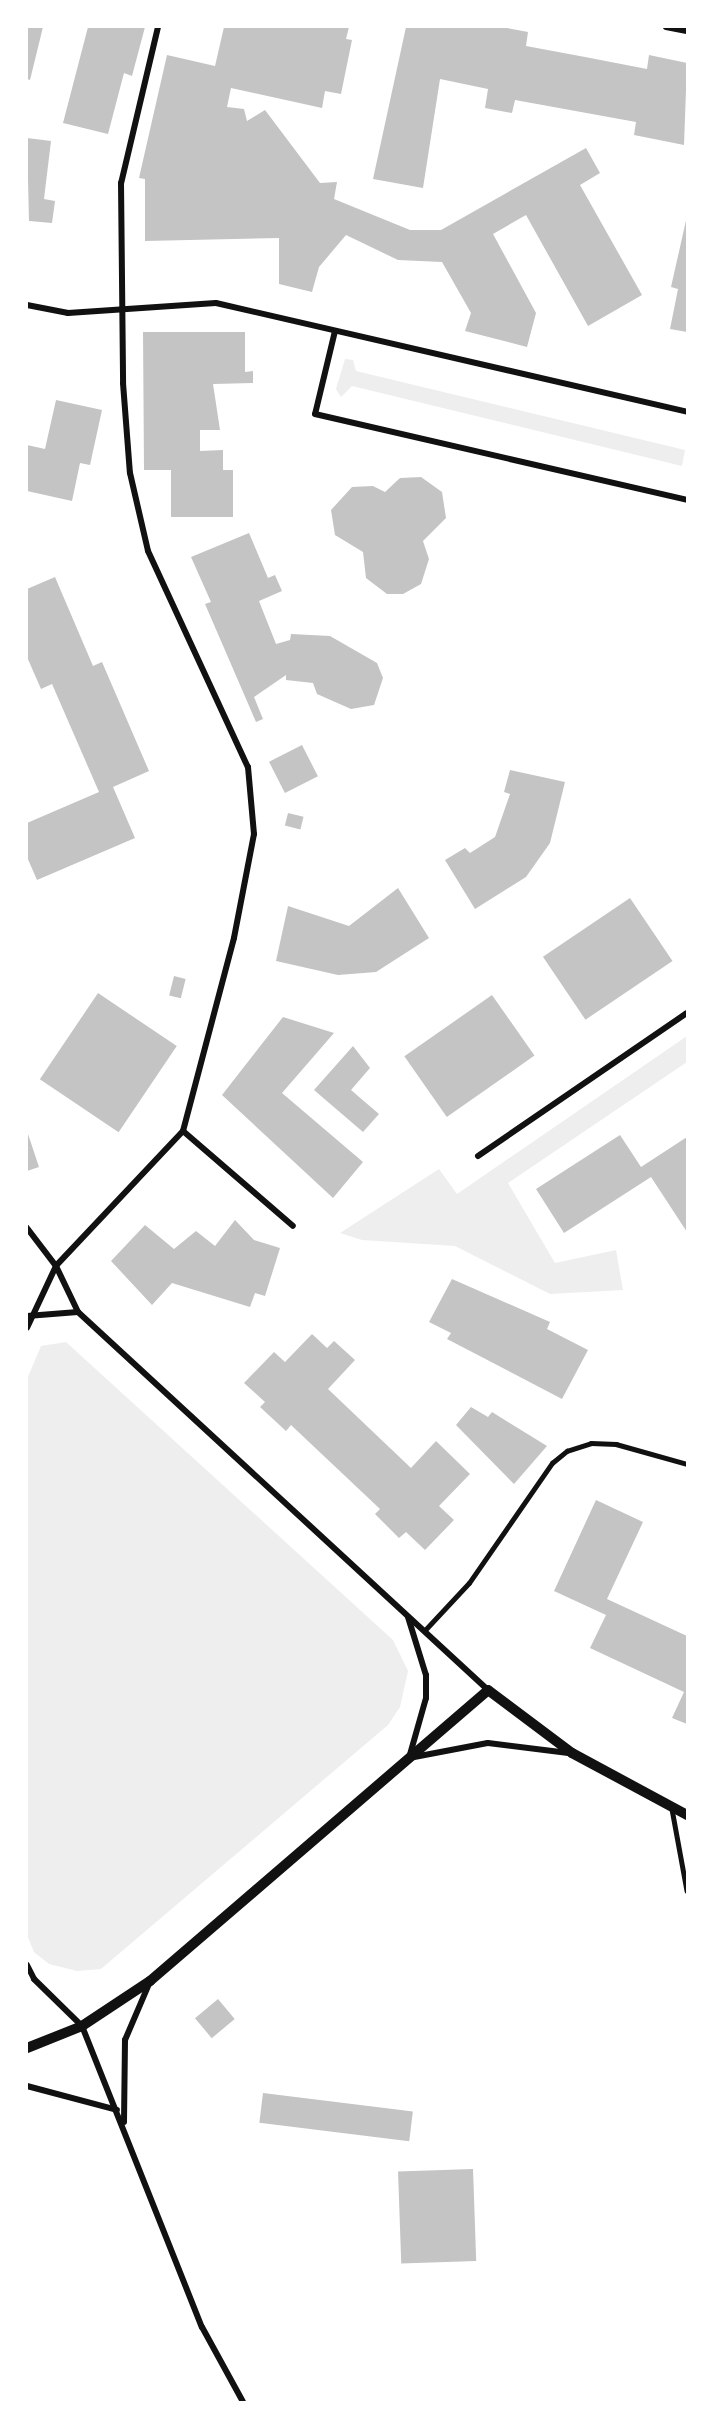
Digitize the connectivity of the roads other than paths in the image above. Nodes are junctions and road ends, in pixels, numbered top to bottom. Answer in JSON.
{"nodes":[{"id":1,"x":158,"y":27,"type":"edge"},
{"id":2,"x":666,"y":27,"type":"edge"},
{"id":3,"x":687,"y":31,"type":"edge"},
{"id":4,"x":27,"y":305,"type":"edge"},
{"id":5,"x":121,"y":309,"type":"junction"},
{"id":6,"x":335,"y":331,"type":"junction"},
{"id":7,"x":687,"y":412,"type":"edge"},
{"id":8,"x":687,"y":500,"type":"edge"},
{"id":9,"x":687,"y":1013,"type":"edge"},
{"id":10,"x":183,"y":1131,"type":"junction"},
{"id":11,"x":477,"y":1156,"type":"dead end"},
{"id":12,"x":293,"y":1226,"type":"dead end"},
{"id":13,"x":27,"y":1228,"type":"edge"},
{"id":14,"x":56,"y":1266,"type":"junction"},
{"id":15,"x":78,"y":1312,"type":"junction"},
{"id":16,"x":30,"y":1316,"type":"edge"},
{"id":17,"x":27,"y":1328,"type":"edge"},
{"id":18,"x":687,"y":1464,"type":"edge"},
{"id":19,"x":406,"y":1613,"type":"junction"},
{"id":20,"x":425,"y":1630,"type":"junction"},
{"id":21,"x":488,"y":1690,"type":"junction"},
{"id":22,"x":572,"y":1753,"type":"junction"},
{"id":23,"x":409,"y":1758,"type":"junction"},
{"id":24,"x":672,"y":1809,"type":"junction"},
{"id":25,"x":687,"y":1815,"type":"edge"},
{"id":26,"x":687,"y":1891,"type":"edge"},
{"id":27,"x":27,"y":1965,"type":"edge"},
{"id":28,"x":150,"y":1981,"type":"junction"},
{"id":29,"x":82,"y":2026,"type":"junction"},
{"id":30,"x":27,"y":2048,"type":"edge"},
{"id":31,"x":27,"y":2086,"type":"edge"},
{"id":32,"x":117,"y":2110,"type":"junction"},
{"id":33,"x":124,"y":2128,"type":"junction"},
{"id":34,"x":243,"y":2402,"type":"edge"}],
"edges":[{"from":1,"to":5,"type":"street"},
{"from":2,"to":3,"type":"street"},
{"from":4,"to":5,"type":"street"},
{"from":5,"to":6,"type":"street"},
{"from":5,"to":10,"type":"street"},
{"from":6,"to":7,"type":"street"},
{"from":6,"to":8,"type":"street"},
{"from":9,"to":11,"type":"street"},
{"from":10,"to":12,"type":"street"},
{"from":10,"to":14,"type":"street"},
{"from":13,"to":14,"type":"street"},
{"from":14,"to":15,"type":"street"},
{"from":14,"to":16,"type":"street"},
{"from":15,"to":16,"type":"street"},
{"from":15,"to":19,"type":"street"},
{"from":16,"to":17,"type":"street"},
{"from":18,"to":20,"type":"lane"},
{"from":19,"to":20,"type":"street"},
{"from":19,"to":23,"type":"street"},
{"from":20,"to":21,"type":"street"},
{"from":21,"to":22,"type":"street"},
{"from":21,"to":23,"type":"street"},
{"from":22,"to":23,"type":"street"},
{"from":22,"to":24,"type":"street"},
{"from":23,"to":28,"type":"street"},
{"from":24,"to":25,"type":"street"},
{"from":24,"to":26,"type":"lane"},
{"from":27,"to":29,"type":"street"},
{"from":28,"to":29,"type":"street"},
{"from":28,"to":33,"type":"street"},
{"from":29,"to":30,"type":"street"},
{"from":29,"to":32,"type":"street"},
{"from":31,"to":32,"type":"street"},
{"from":32,"to":33,"type":"street"},
{"from":33,"to":34,"type":"street"}]}
